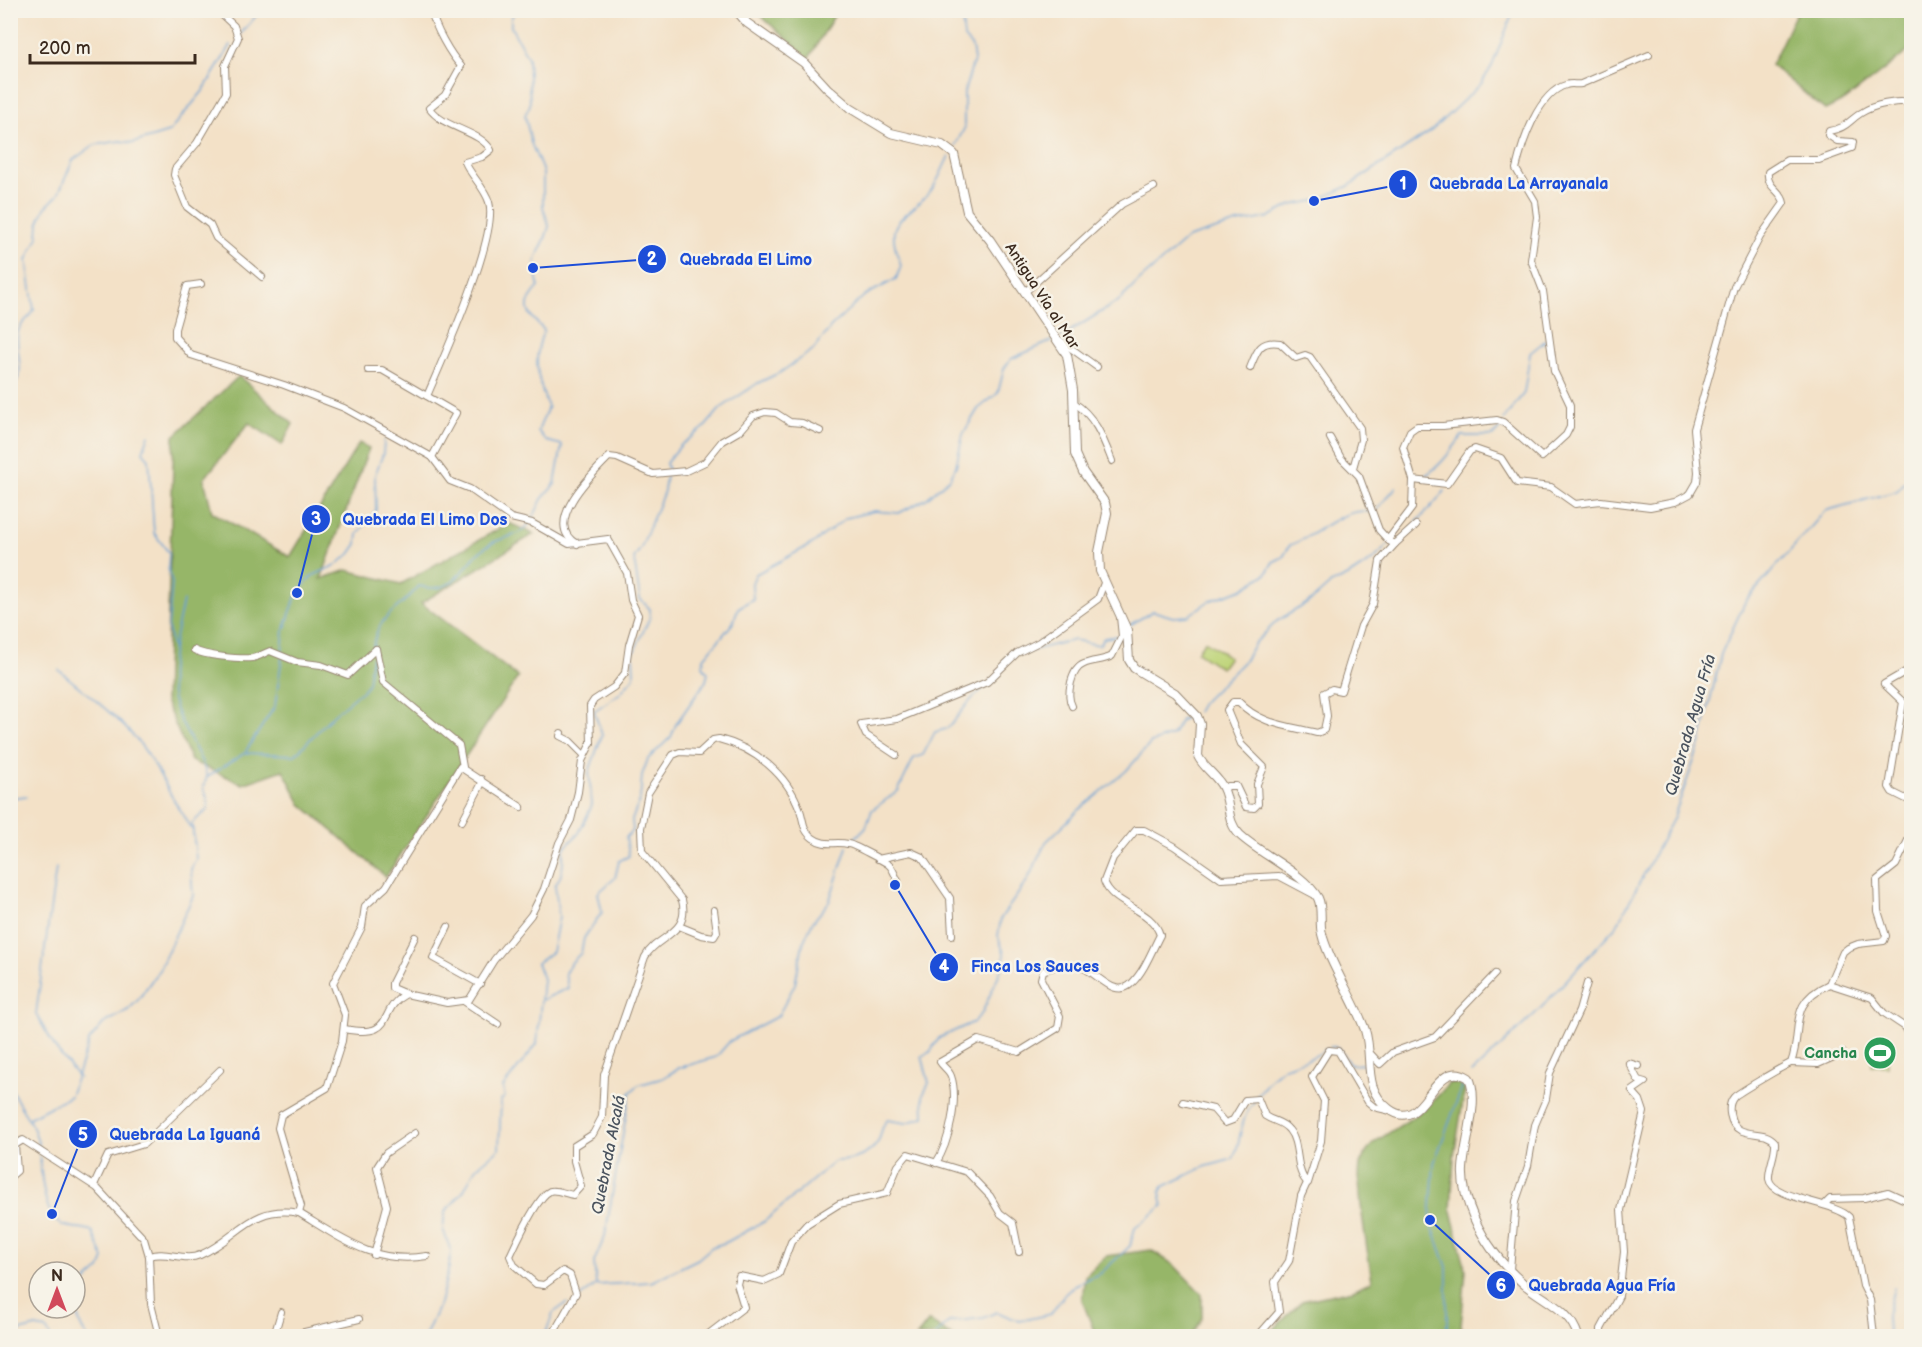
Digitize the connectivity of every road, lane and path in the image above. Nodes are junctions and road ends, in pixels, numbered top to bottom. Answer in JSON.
{"nodes":[{"id":1,"x":174,"y":10,"type":"edge"},
{"id":2,"x":187,"y":10,"type":"edge"},
{"id":3,"x":217,"y":10,"type":"edge"},
{"id":4,"x":431,"y":10,"type":"edge"},
{"id":5,"x":736,"y":10,"type":"edge"},
{"id":6,"x":1649,"y":55,"type":"dead end"},
{"id":7,"x":1911,"y":102,"type":"edge"},
{"id":8,"x":1154,"y":187,"type":"dead end"},
{"id":9,"x":262,"y":277,"type":"dead end"},
{"id":10,"x":201,"y":284,"type":"dead end"},
{"id":11,"x":1025,"y":292,"type":"junction"},
{"id":12,"x":1055,"y":337,"type":"junction"},
{"id":13,"x":1096,"y":367,"type":"dead end"},
{"id":14,"x":1250,"y":368,"type":"dead end"},
{"id":15,"x":368,"y":370,"type":"dead end"},
{"id":16,"x":427,"y":396,"type":"junction"},
{"id":17,"x":1073,"y":402,"type":"junction"},
{"id":18,"x":820,"y":431,"type":"dead end"},
{"id":19,"x":1330,"y":438,"type":"dead end"},
{"id":20,"x":432,"y":457,"type":"junction"},
{"id":21,"x":1112,"y":461,"type":"dead end"},
{"id":22,"x":1353,"y":468,"type":"junction"},
{"id":23,"x":1413,"y":480,"type":"junction"},
{"id":24,"x":1416,"y":525,"type":"dead end"},
{"id":25,"x":1392,"y":543,"type":"junction"},
{"id":26,"x":577,"y":544,"type":"junction"},
{"id":27,"x":1104,"y":583,"type":"junction"},
{"id":28,"x":1120,"y":617,"type":"junction"},
{"id":29,"x":1911,"y":644,"type":"edge"},
{"id":30,"x":194,"y":650,"type":"dead end"},
{"id":31,"x":1072,"y":706,"type":"dead end"},
{"id":32,"x":561,"y":733,"type":"dead end"},
{"id":33,"x":584,"y":755,"type":"junction"},
{"id":34,"x":896,"y":755,"type":"dead end"},
{"id":35,"x":463,"y":767,"type":"junction"},
{"id":36,"x":481,"y":779,"type":"junction"},
{"id":37,"x":1224,"y":789,"type":"junction"},
{"id":38,"x":1911,"y":802,"type":"edge"},
{"id":39,"x":521,"y":807,"type":"dead end"},
{"id":40,"x":462,"y":821,"type":"dead end"},
{"id":41,"x":1911,"y":832,"type":"edge"},
{"id":42,"x":874,"y":858,"type":"junction"},
{"id":43,"x":898,"y":881,"type":"dead end"},
{"id":44,"x":1316,"y":895,"type":"junction"},
{"id":45,"x":714,"y":910,"type":"dead end"},
{"id":46,"x":679,"y":926,"type":"junction"},
{"id":47,"x":448,"y":927,"type":"dead end"},
{"id":48,"x":952,"y":935,"type":"dead end"},
{"id":49,"x":415,"y":937,"type":"dead end"},
{"id":50,"x":1495,"y":974,"type":"dead end"},
{"id":51,"x":1587,"y":983,"type":"dead end"},
{"id":52,"x":480,"y":984,"type":"junction"},
{"id":53,"x":1829,"y":984,"type":"junction"},
{"id":54,"x":406,"y":994,"type":"junction"},
{"id":55,"x":465,"y":1002,"type":"junction"},
{"id":56,"x":498,"y":1024,"type":"dead end"},
{"id":57,"x":344,"y":1029,"type":"junction"},
{"id":58,"x":1911,"y":1039,"type":"edge"},
{"id":59,"x":1368,"y":1050,"type":"junction"},
{"id":60,"x":1843,"y":1053,"type":"dead end"},
{"id":61,"x":1791,"y":1063,"type":"junction"},
{"id":62,"x":1639,"y":1066,"type":"dead end"},
{"id":63,"x":220,"y":1070,"type":"dead end"},
{"id":64,"x":1183,"y":1102,"type":"dead end"},
{"id":65,"x":1391,"y":1111,"type":"junction"},
{"id":66,"x":415,"y":1133,"type":"dead end"},
{"id":67,"x":936,"y":1163,"type":"junction"},
{"id":68,"x":10,"y":1177,"type":"edge"},
{"id":69,"x":1307,"y":1183,"type":"junction"},
{"id":70,"x":94,"y":1185,"type":"junction"},
{"id":71,"x":1824,"y":1205,"type":"junction"},
{"id":72,"x":299,"y":1213,"type":"junction"},
{"id":73,"x":1911,"y":1222,"type":"edge"},
{"id":74,"x":1019,"y":1252,"type":"dead end"},
{"id":75,"x":374,"y":1255,"type":"junction"},
{"id":76,"x":149,"y":1256,"type":"junction"},
{"id":77,"x":427,"y":1256,"type":"dead end"},
{"id":78,"x":1510,"y":1269,"type":"junction"},
{"id":79,"x":281,"y":1312,"type":"dead end"},
{"id":80,"x":359,"y":1319,"type":"dead end"},
{"id":81,"x":159,"y":1336,"type":"edge"},
{"id":82,"x":274,"y":1336,"type":"edge"},
{"id":83,"x":288,"y":1336,"type":"edge"},
{"id":84,"x":552,"y":1336,"type":"edge"},
{"id":85,"x":706,"y":1336,"type":"edge"},
{"id":86,"x":1258,"y":1336,"type":"edge"},
{"id":87,"x":1578,"y":1336,"type":"edge"},
{"id":88,"x":1601,"y":1336,"type":"edge"},
{"id":89,"x":1875,"y":1336,"type":"edge"}],
"edges":[{"from":1,"to":2,"type":"street"},
{"from":3,"to":9,"type":"street"},
{"from":4,"to":16,"type":"street"},
{"from":5,"to":11,"type":"main road","name":"Antigua Vía al Mar"},
{"from":6,"to":23,"type":"street"},
{"from":7,"to":23,"type":"street"},
{"from":8,"to":11,"type":"street"},
{"from":10,"to":20,"type":"street"},
{"from":11,"to":12,"type":"main road","name":"Antigua Vía al Mar"},
{"from":12,"to":13,"type":"street"},
{"from":12,"to":17,"type":"main road","name":"Antigua Vía al Mar"},
{"from":14,"to":22,"type":"street"},
{"from":15,"to":16,"type":"street"},
{"from":16,"to":20,"type":"street"},
{"from":17,"to":21,"type":"street"},
{"from":17,"to":27,"type":"main road","name":"Antigua Vía al Mar"},
{"from":18,"to":26,"type":"street"},
{"from":19,"to":22,"type":"street"},
{"from":20,"to":26,"type":"street"},
{"from":22,"to":25,"type":"street"},
{"from":23,"to":25,"type":"street"},
{"from":24,"to":25,"type":"street"},
{"from":25,"to":37,"type":"street"},
{"from":26,"to":33,"type":"street"},
{"from":27,"to":28,"type":"main road","name":"Antigua Vía al Mar"},
{"from":27,"to":34,"type":"street"},
{"from":28,"to":31,"type":"street"},
{"from":28,"to":37,"type":"main road","name":"Antigua Vía al Mar"},
{"from":29,"to":38,"type":"street"},
{"from":30,"to":35,"type":"street"},
{"from":32,"to":33,"type":"street"},
{"from":33,"to":52,"type":"street"},
{"from":35,"to":36,"type":"street"},
{"from":35,"to":57,"type":"street"},
{"from":36,"to":39,"type":"street"},
{"from":36,"to":40,"type":"street"},
{"from":37,"to":44,"type":"main road","name":"Antigua Vía al Mar"},
{"from":41,"to":53,"type":"street"},
{"from":42,"to":43,"type":"street"},
{"from":42,"to":46,"type":"street"},
{"from":42,"to":48,"type":"street"},
{"from":44,"to":59,"type":"main road"},
{"from":44,"to":67,"type":"street"},
{"from":45,"to":46,"type":"street"},
{"from":46,"to":84,"type":"street"},
{"from":47,"to":52,"type":"street"},
{"from":49,"to":54,"type":"street"},
{"from":50,"to":59,"type":"street"},
{"from":51,"to":78,"type":"street"},
{"from":52,"to":55,"type":"street"},
{"from":53,"to":58,"type":"street"},
{"from":53,"to":61,"type":"street"},
{"from":54,"to":55,"type":"street"},
{"from":54,"to":57,"type":"street"},
{"from":55,"to":56,"type":"street"},
{"from":57,"to":72,"type":"street"},
{"from":59,"to":65,"type":"main road"},
{"from":60,"to":61,"type":"street"},
{"from":61,"to":71,"type":"street"},
{"from":62,"to":88,"type":"street"},
{"from":63,"to":70,"type":"street"},
{"from":64,"to":69,"type":"street"},
{"from":65,"to":69,"type":"street"},
{"from":65,"to":78,"type":"main road"},
{"from":66,"to":75,"type":"street"},
{"from":67,"to":74,"type":"street"},
{"from":67,"to":85,"type":"street"},
{"from":68,"to":70,"type":"street"},
{"from":69,"to":86,"type":"street"},
{"from":70,"to":76,"type":"street"},
{"from":71,"to":73,"type":"street"},
{"from":71,"to":89,"type":"street"},
{"from":72,"to":75,"type":"street"},
{"from":72,"to":76,"type":"street"},
{"from":75,"to":77,"type":"street"},
{"from":76,"to":81,"type":"street"},
{"from":78,"to":87,"type":"main road"},
{"from":79,"to":82,"type":"street"},
{"from":80,"to":83,"type":"street"}]}
